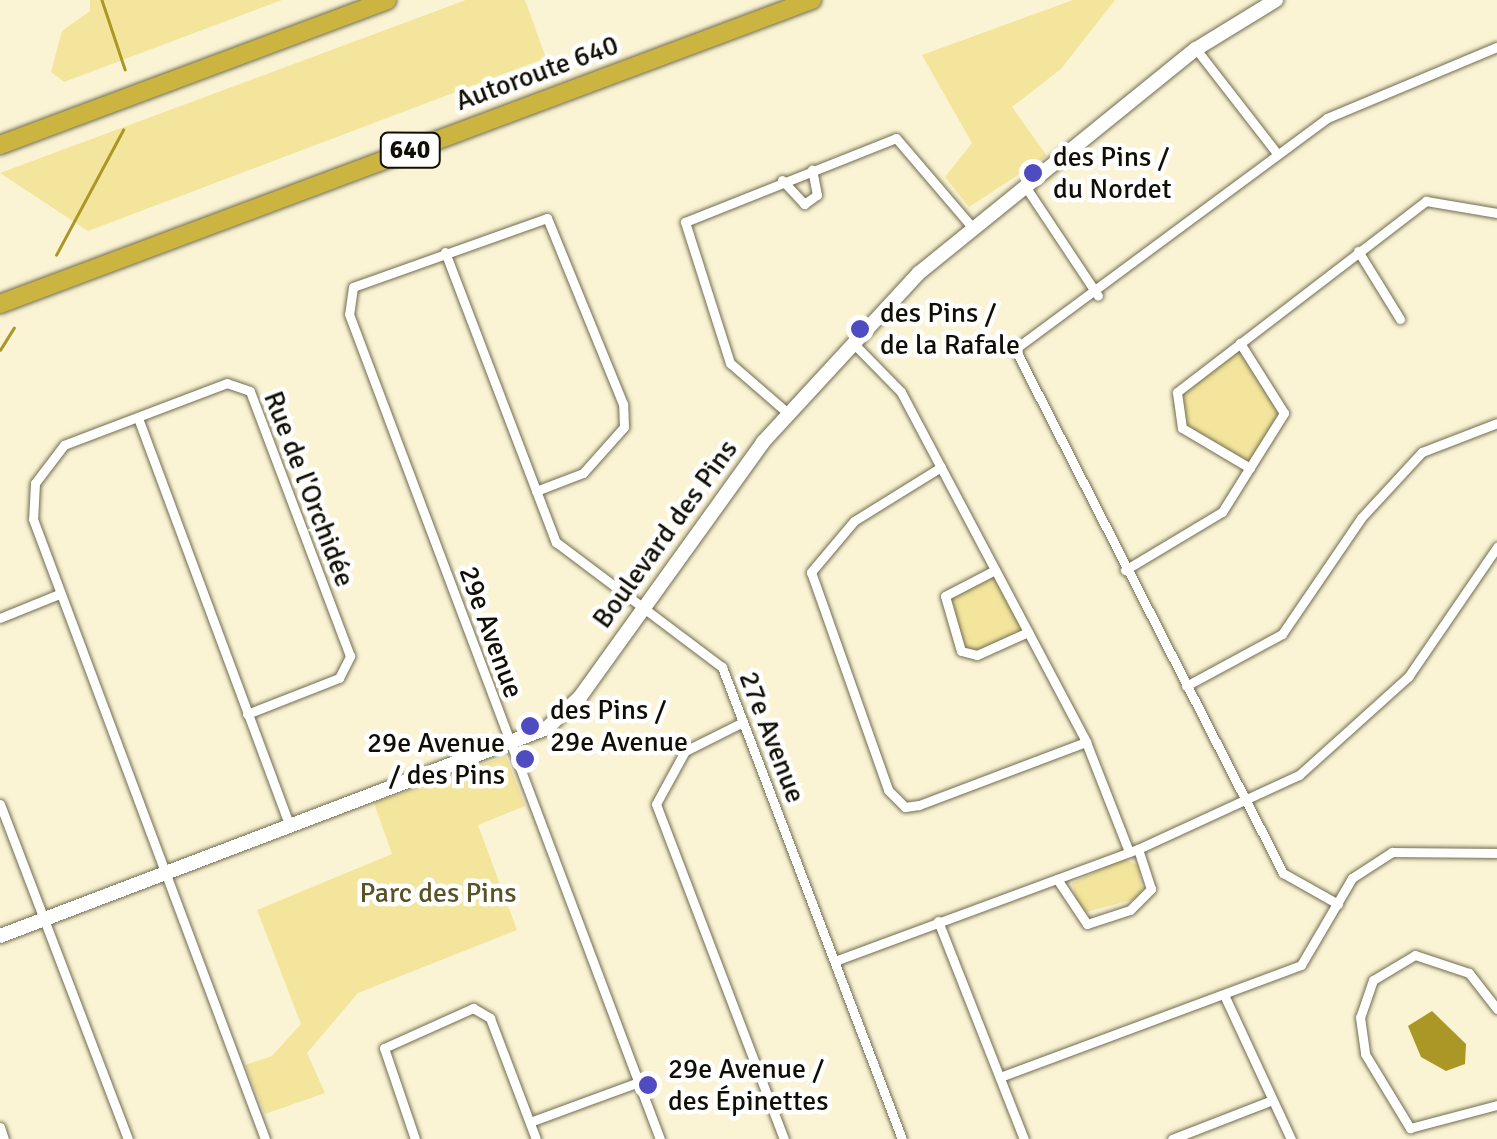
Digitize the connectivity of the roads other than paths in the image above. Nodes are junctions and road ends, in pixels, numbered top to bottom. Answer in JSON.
{"nodes":[{"id":1,"x":387,"y":0,"type":"edge"},
{"id":2,"x":812,"y":0,"type":"edge"},
{"id":3,"x":1276,"y":0,"type":"edge"},
{"id":4,"x":1497,"y":47,"type":"edge"},
{"id":5,"x":1196,"y":49,"type":"junction"},
{"id":6,"x":0,"y":145,"type":"edge"},
{"id":7,"x":1276,"y":152,"type":"junction"},
{"id":8,"x":812,"y":169,"type":"junction"},
{"id":9,"x":782,"y":180,"type":"junction"},
{"id":10,"x":1027,"y":188,"type":"junction"},
{"id":11,"x":1497,"y":213,"type":"edge"},
{"id":12,"x":972,"y":226,"type":"junction"},
{"id":13,"x":445,"y":252,"type":"junction"},
{"id":14,"x":1358,"y":252,"type":"junction"},
{"id":15,"x":1098,"y":296,"type":"junction"},
{"id":16,"x":0,"y":304,"type":"edge"},
{"id":17,"x":1400,"y":319,"type":"dead end"},
{"id":18,"x":1240,"y":342,"type":"junction"},
{"id":19,"x":857,"y":347,"type":"junction"},
{"id":20,"x":790,"y":415,"type":"junction"},
{"id":21,"x":138,"y":418,"type":"junction"},
{"id":22,"x":1497,"y":422,"type":"edge"},
{"id":23,"x":941,"y":467,"type":"junction"},
{"id":24,"x":1250,"y":468,"type":"junction"},
{"id":25,"x":536,"y":491,"type":"junction"},
{"id":26,"x":1497,"y":548,"type":"edge"},
{"id":27,"x":996,"y":570,"type":"junction"},
{"id":28,"x":1125,"y":570,"type":"junction"},
{"id":29,"x":60,"y":594,"type":"junction"},
{"id":30,"x":642,"y":607,"type":"junction"},
{"id":31,"x":0,"y":618,"type":"edge"},
{"id":32,"x":1028,"y":632,"type":"junction"},
{"id":33,"x":1186,"y":686,"type":"junction"},
{"id":34,"x":247,"y":714,"type":"junction"},
{"id":35,"x":743,"y":722,"type":"junction"},
{"id":36,"x":1086,"y":742,"type":"junction"},
{"id":37,"x":508,"y":743,"type":"junction"},
{"id":38,"x":1245,"y":802,"type":"junction"},
{"id":39,"x":0,"y":804,"type":"edge"},
{"id":40,"x":290,"y":826,"type":"junction"},
{"id":41,"x":1134,"y":850,"type":"junction"},
{"id":42,"x":1497,"y":853,"type":"edge"},
{"id":43,"x":165,"y":875,"type":"junction"},
{"id":44,"x":1058,"y":879,"type":"junction"},
{"id":45,"x":1338,"y":904,"type":"junction"},
{"id":46,"x":42,"y":921,"type":"junction"},
{"id":47,"x":938,"y":921,"type":"junction"},
{"id":48,"x":0,"y":936,"type":"edge"},
{"id":49,"x":834,"y":960,"type":"junction"},
{"id":50,"x":1225,"y":997,"type":"junction"},
{"id":51,"x":1497,"y":1008,"type":"edge"},
{"id":52,"x":1000,"y":1078,"type":"junction"},
{"id":53,"x":639,"y":1082,"type":"junction"},
{"id":54,"x":1270,"y":1100,"type":"junction"},
{"id":55,"x":1497,"y":1105,"type":"edge"},
{"id":56,"x":530,"y":1122,"type":"junction"},
{"id":57,"x":0,"y":1127,"type":"edge"},
{"id":58,"x":4,"y":1139,"type":"edge"},
{"id":59,"x":128,"y":1139,"type":"edge"},
{"id":60,"x":265,"y":1139,"type":"edge"},
{"id":61,"x":414,"y":1139,"type":"edge"},
{"id":62,"x":536,"y":1139,"type":"edge"},
{"id":63,"x":660,"y":1139,"type":"edge"},
{"id":64,"x":784,"y":1139,"type":"edge"},
{"id":65,"x":902,"y":1139,"type":"edge"},
{"id":66,"x":1024,"y":1139,"type":"edge"},
{"id":67,"x":1172,"y":1139,"type":"edge"},
{"id":68,"x":1291,"y":1139,"type":"edge"}],
"edges":[{"from":1,"to":6,"type":"highway"},
{"from":2,"to":16,"type":"highway","name":"Autoroute 640","number":"640"},
{"from":3,"to":5,"type":"street","name":"Boulevard des Pins"},
{"from":4,"to":7,"type":"street"},
{"from":5,"to":7,"type":"street"},
{"from":5,"to":10,"type":"street","name":"Boulevard des Pins"},
{"from":7,"to":15,"type":"street"},
{"from":8,"to":9,"type":"street"},
{"from":8,"to":9,"type":"street"},
{"from":8,"to":12,"type":"street"},
{"from":9,"to":20,"type":"street"},
{"from":10,"to":12,"type":"street","name":"Boulevard des Pins"},
{"from":10,"to":15,"type":"street"},
{"from":11,"to":14,"type":"street"},
{"from":12,"to":19,"type":"street","name":"Boulevard des Pins"},
{"from":13,"to":25,"type":"street","name":"27e Avenue"},
{"from":13,"to":25,"type":"street","name":"29e Avenue"},
{"from":13,"to":37,"type":"street","name":"29e Avenue"},
{"from":14,"to":17,"type":"street"},
{"from":14,"to":18,"type":"street"},
{"from":15,"to":28,"type":"street"},
{"from":18,"to":24,"type":"street"},
{"from":18,"to":24,"type":"street"},
{"from":19,"to":20,"type":"street","name":"Boulevard des Pins"},
{"from":19,"to":23,"type":"street"},
{"from":20,"to":30,"type":"street","name":"Boulevard des Pins"},
{"from":21,"to":29,"type":"street","name":"Rue de l'Orchidée"},
{"from":21,"to":34,"type":"street"},
{"from":21,"to":34,"type":"street","name":"Rue de l'Orchidée"},
{"from":22,"to":33,"type":"street"},
{"from":23,"to":27,"type":"street"},
{"from":23,"to":36,"type":"street"},
{"from":24,"to":28,"type":"street"},
{"from":25,"to":30,"type":"street","name":"27e Avenue"},
{"from":26,"to":38,"type":"street"},
{"from":27,"to":32,"type":"street"},
{"from":27,"to":32,"type":"street"},
{"from":28,"to":33,"type":"street"},
{"from":29,"to":31,"type":"street"},
{"from":29,"to":43,"type":"street","name":"Rue de l'Orchidée"},
{"from":30,"to":35,"type":"street","name":"27e Avenue"},
{"from":30,"to":37,"type":"street","name":"Boulevard des Pins"},
{"from":32,"to":36,"type":"street"},
{"from":33,"to":38,"type":"street"},
{"from":34,"to":40,"type":"street"},
{"from":35,"to":49,"type":"street","name":"27e Avenue"},
{"from":35,"to":64,"type":"street"},
{"from":36,"to":41,"type":"street"},
{"from":37,"to":40,"type":"street","name":"Boulevard des Pins"},
{"from":37,"to":53,"type":"street","name":"29e Avenue"},
{"from":38,"to":41,"type":"street"},
{"from":38,"to":45,"type":"street"},
{"from":39,"to":46,"type":"street"},
{"from":40,"to":43,"type":"street","name":"Boulevard des Pins"},
{"from":41,"to":44,"type":"street"},
{"from":41,"to":44,"type":"street"},
{"from":42,"to":45,"type":"street"},
{"from":43,"to":46,"type":"street","name":"Boulevard des Pins"},
{"from":43,"to":60,"type":"street","name":"Rue de l'Orchidée"},
{"from":44,"to":47,"type":"street"},
{"from":45,"to":50,"type":"street"},
{"from":46,"to":48,"type":"street","name":"Boulevard des Pins"},
{"from":46,"to":59,"type":"street"},
{"from":47,"to":49,"type":"street"},
{"from":47,"to":52,"type":"street"},
{"from":49,"to":65,"type":"street","name":"27e Avenue"},
{"from":50,"to":52,"type":"street"},
{"from":50,"to":54,"type":"street"},
{"from":51,"to":55,"type":"street"},
{"from":52,"to":66,"type":"street"},
{"from":53,"to":56,"type":"street"},
{"from":53,"to":63,"type":"street","name":"29e Avenue"},
{"from":54,"to":67,"type":"street"},
{"from":54,"to":68,"type":"street"},
{"from":56,"to":61,"type":"street"},
{"from":56,"to":62,"type":"street"},
{"from":57,"to":58,"type":"street"}]}
